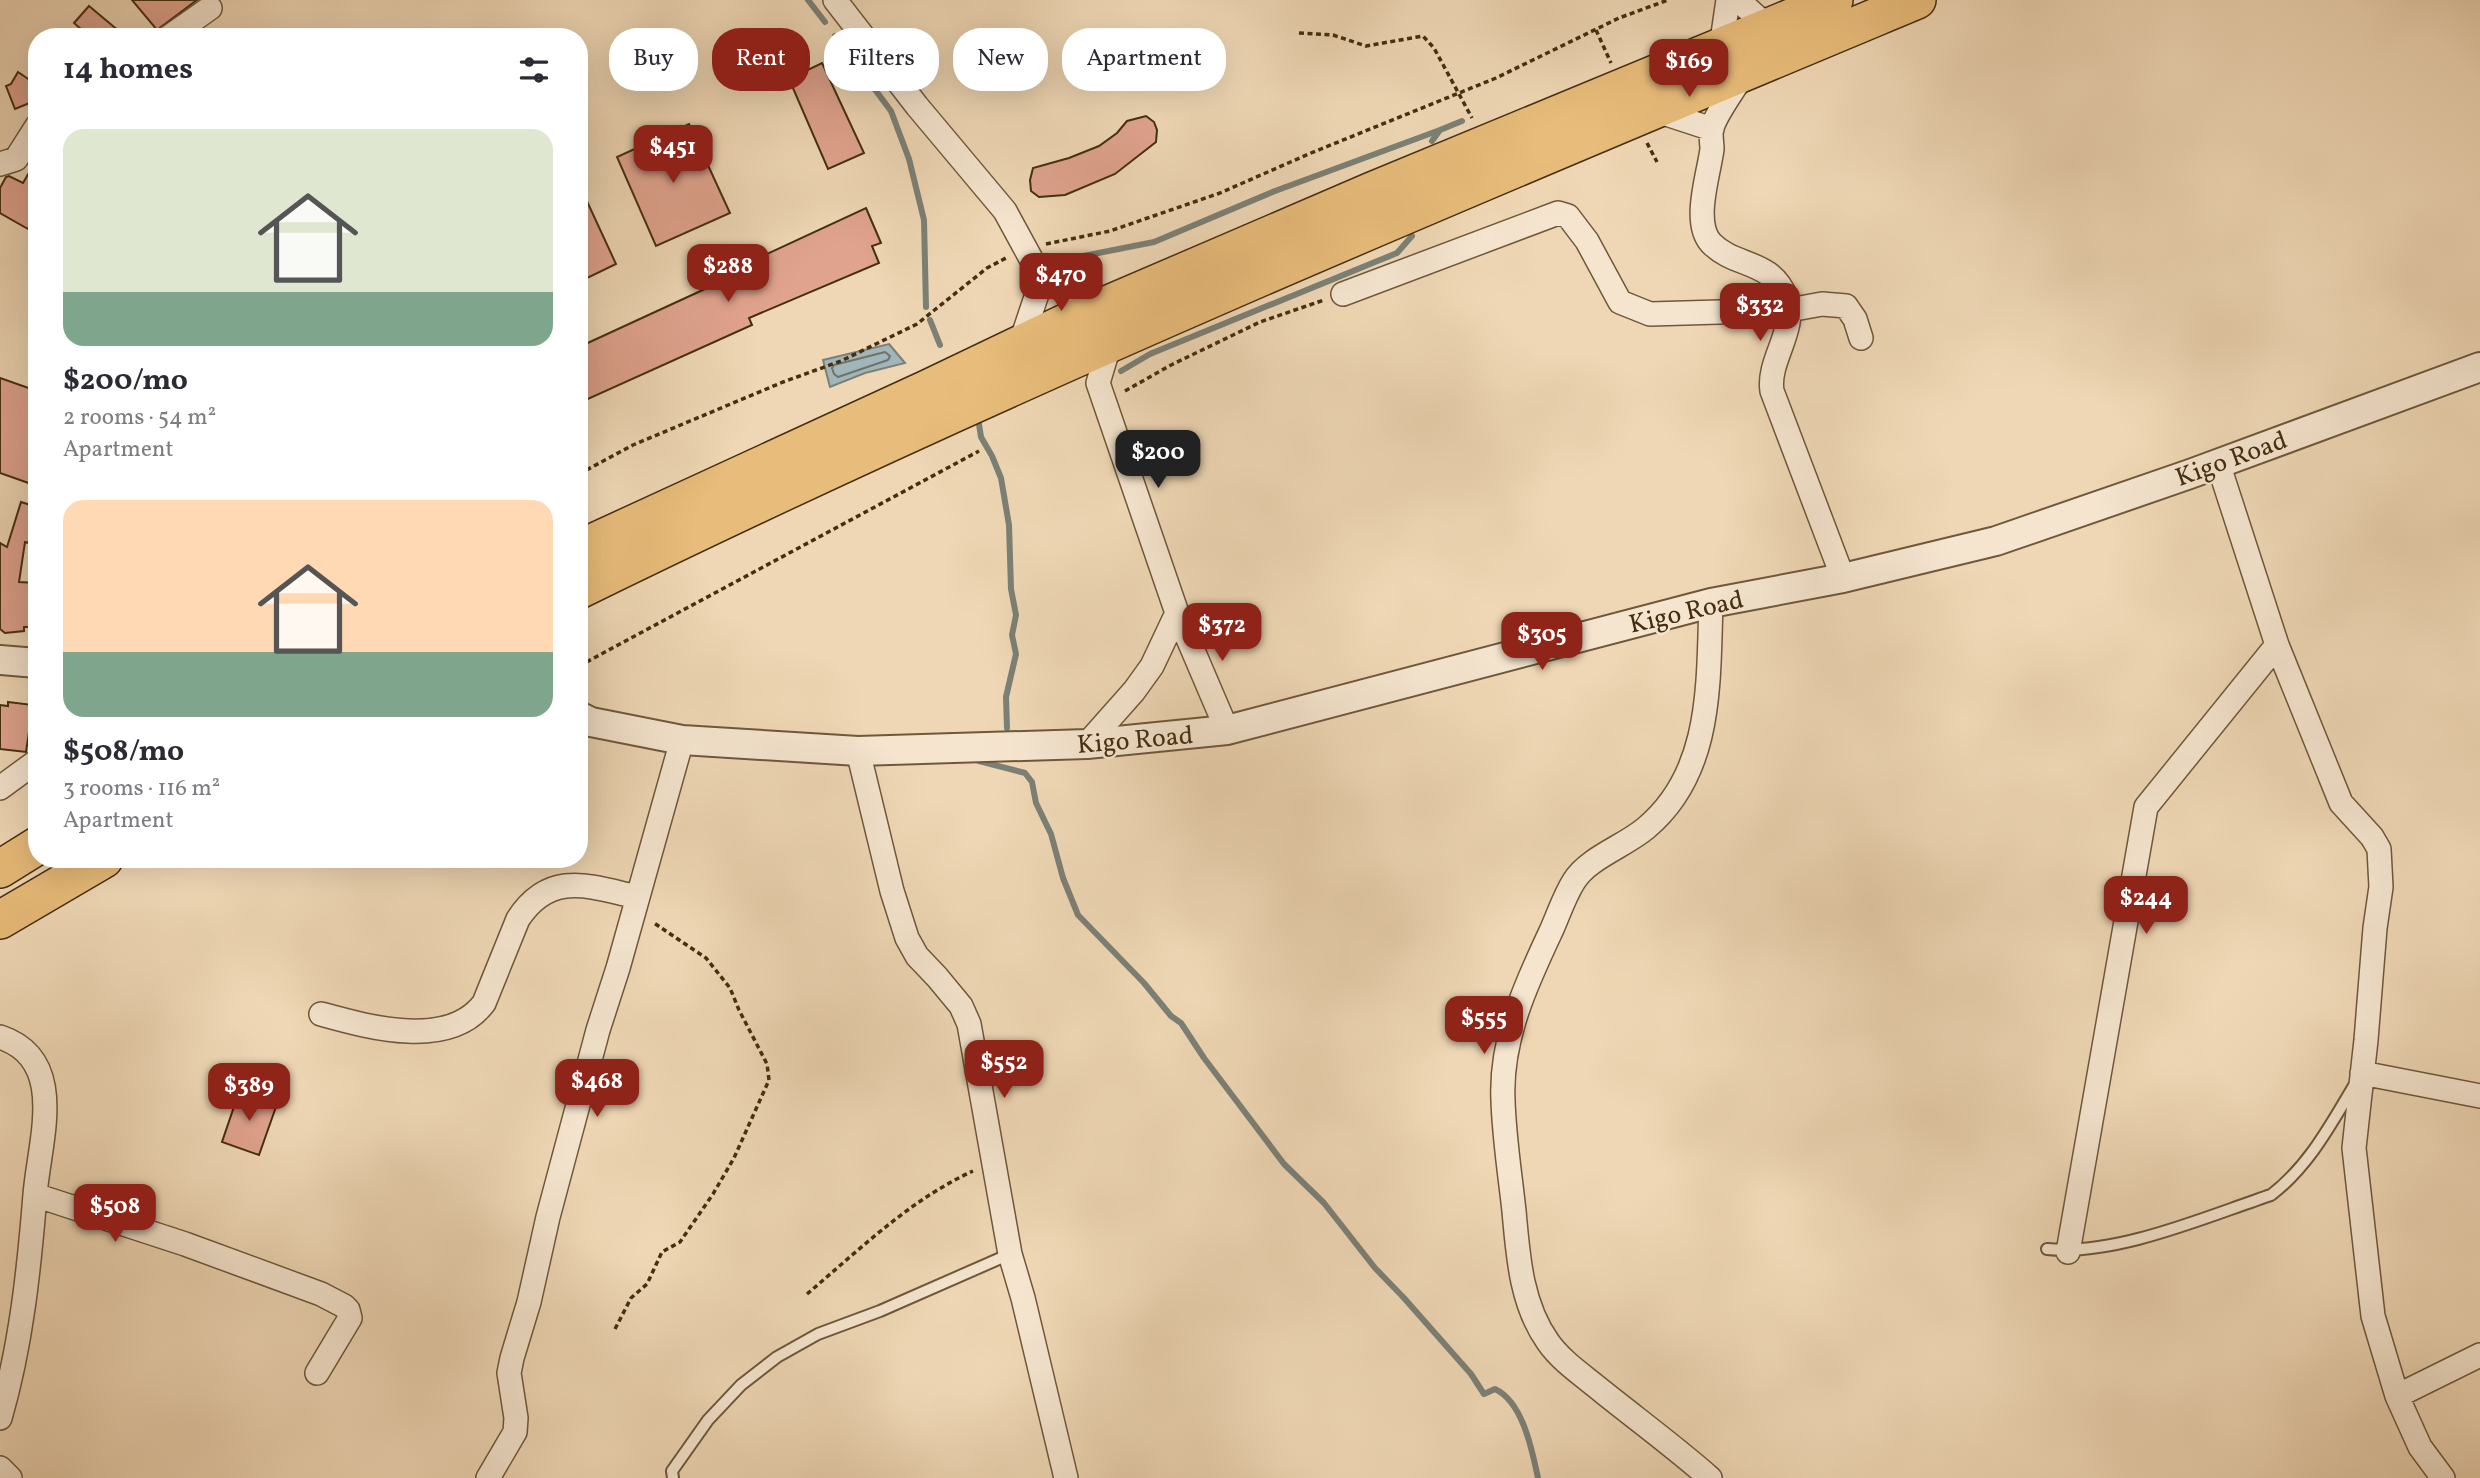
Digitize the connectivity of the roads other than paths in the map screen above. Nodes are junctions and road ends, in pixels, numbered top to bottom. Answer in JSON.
{"nodes":[{"id":1,"x":835,"y":0,"type":"edge"},
{"id":2,"x":1728,"y":0,"type":"edge"},
{"id":3,"x":1738,"y":0,"type":"edge"},
{"id":4,"x":1834,"y":0,"type":"edge"},
{"id":5,"x":1917,"y":0,"type":"edge"},
{"id":6,"x":210,"y":8,"type":"dead end"},
{"id":7,"x":182,"y":28,"type":"edge"},
{"id":8,"x":1769,"y":28,"type":"junction"},
{"id":9,"x":1733,"y":60,"type":"junction"},
{"id":10,"x":1650,"y":126,"type":"junction"},
{"id":11,"x":1712,"y":128,"type":"junction"},
{"id":12,"x":28,"y":140,"type":"edge"},
{"id":13,"x":0,"y":164,"type":"edge"},
{"id":14,"x":1042,"y":279,"type":"junction"},
{"id":15,"x":1343,"y":294,"type":"road end"},
{"id":16,"x":1100,"y":308,"type":"junction"},
{"id":17,"x":1789,"y":310,"type":"junction"},
{"id":18,"x":1861,"y":338,"type":"dead end"},
{"id":19,"x":1110,"y":343,"type":"junction"},
{"id":20,"x":1020,"y":345,"type":"junction"},
{"id":21,"x":1064,"y":364,"type":"junction"},
{"id":22,"x":2480,"y":367,"type":"edge"},
{"id":23,"x":1102,"y":393,"type":"junction"},
{"id":24,"x":2218,"y":463,"type":"junction"},
{"id":25,"x":588,"y":545,"type":"edge"},
{"id":26,"x":1843,"y":578,"type":"junction"},
{"id":27,"x":590,"y":584,"type":"edge"},
{"id":28,"x":1712,"y":603,"type":"junction"},
{"id":29,"x":1177,"y":613,"type":"junction"},
{"id":30,"x":2277,"y":645,"type":"junction"},
{"id":31,"x":0,"y":660,"type":"edge"},
{"id":32,"x":28,"y":662,"type":"edge"},
{"id":33,"x":588,"y":720,"type":"edge"},
{"id":34,"x":1227,"y":730,"type":"junction"},
{"id":35,"x":682,"y":740,"type":"junction"},
{"id":36,"x":1087,"y":744,"type":"junction"},
{"id":37,"x":858,"y":751,"type":"junction"},
{"id":38,"x":28,"y":768,"type":"edge"},
{"id":39,"x":0,"y":788,"type":"edge"},
{"id":40,"x":28,"y":852,"type":"edge"},
{"id":41,"x":89,"y":868,"type":"edge"},
{"id":42,"x":0,"y":869,"type":"edge"},
{"id":43,"x":635,"y":905,"type":"junction"},
{"id":44,"x":0,"y":920,"type":"edge"},
{"id":45,"x":321,"y":1014,"type":"dead end"},
{"id":46,"x":0,"y":1037,"type":"edge"},
{"id":47,"x":2362,"y":1073,"type":"junction"},
{"id":48,"x":2480,"y":1096,"type":"edge"},
{"id":49,"x":35,"y":1195,"type":"junction"},
{"id":50,"x":2057,"y":1251,"type":"joint"},
{"id":51,"x":1010,"y":1254,"type":"junction"},
{"id":52,"x":2480,"y":1355,"type":"edge"},
{"id":53,"x":317,"y":1373,"type":"dead end"},
{"id":54,"x":2397,"y":1396,"type":"junction"},
{"id":55,"x":0,"y":1419,"type":"edge"},
{"id":56,"x":0,"y":1468,"type":"edge"},
{"id":57,"x":10,"y":1478,"type":"edge"},
{"id":58,"x":488,"y":1478,"type":"edge"},
{"id":59,"x":673,"y":1478,"type":"edge"},
{"id":60,"x":1066,"y":1478,"type":"edge"},
{"id":61,"x":1710,"y":1478,"type":"edge"},
{"id":62,"x":2443,"y":1478,"type":"edge"}],
"edges":[{"from":1,"to":14,"type":"street"},
{"from":2,"to":9,"type":"street"},
{"from":3,"to":8,"type":"street"},
{"from":4,"to":8,"type":"highway"},
{"from":5,"to":9,"type":"highway"},
{"from":6,"to":7,"type":"street"},
{"from":8,"to":9,"type":"highway"},
{"from":9,"to":10,"type":"highway"},
{"from":9,"to":11,"type":"street"},
{"from":9,"to":16,"type":"highway"},
{"from":10,"to":11,"type":"street"},
{"from":10,"to":19,"type":"highway"},
{"from":11,"to":17,"type":"street"},
{"from":12,"to":13,"type":"street"},
{"from":14,"to":16,"type":"street"},
{"from":14,"to":20,"type":"street"},
{"from":15,"to":17,"type":"street"},
{"from":16,"to":20,"type":"highway"},
{"from":17,"to":18,"type":"street"},
{"from":17,"to":26,"type":"street"},
{"from":19,"to":21,"type":"highway"},
{"from":19,"to":23,"type":"street"},
{"from":20,"to":25,"type":"highway"},
{"from":21,"to":23,"type":"street"},
{"from":21,"to":27,"type":"highway"},
{"from":22,"to":24,"type":"street","name":"Kigo Road"},
{"from":23,"to":29,"type":"street"},
{"from":24,"to":26,"type":"street","name":"Kigo Road"},
{"from":24,"to":30,"type":"street"},
{"from":26,"to":28,"type":"street","name":"Kigo Road"},
{"from":28,"to":34,"type":"street","name":"Kigo Road"},
{"from":28,"to":61,"type":"street"},
{"from":29,"to":34,"type":"street"},
{"from":29,"to":36,"type":"street"},
{"from":30,"to":47,"type":"street"},
{"from":30,"to":50,"type":"street"},
{"from":31,"to":32,"type":"street"},
{"from":33,"to":35,"type":"street","name":"Kigo Road"},
{"from":34,"to":36,"type":"street","name":"Kigo Road"},
{"from":35,"to":37,"type":"street","name":"Kigo Road"},
{"from":35,"to":43,"type":"street"},
{"from":36,"to":37,"type":"street","name":"Kigo Road"},
{"from":37,"to":51,"type":"street"},
{"from":38,"to":39,"type":"street"},
{"from":40,"to":42,"type":"highway"},
{"from":41,"to":44,"type":"highway"},
{"from":43,"to":45,"type":"street"},
{"from":43,"to":58,"type":"street"},
{"from":46,"to":49,"type":"street"},
{"from":47,"to":48,"type":"street"},
{"from":47,"to":50,"type":"lane"},
{"from":47,"to":54,"type":"street"},
{"from":49,"to":53,"type":"street"},
{"from":49,"to":55,"type":"street"},
{"from":51,"to":59,"type":"lane"},
{"from":51,"to":60,"type":"street"},
{"from":52,"to":54,"type":"street"},
{"from":54,"to":62,"type":"street"},
{"from":56,"to":57,"type":"street"}]}
